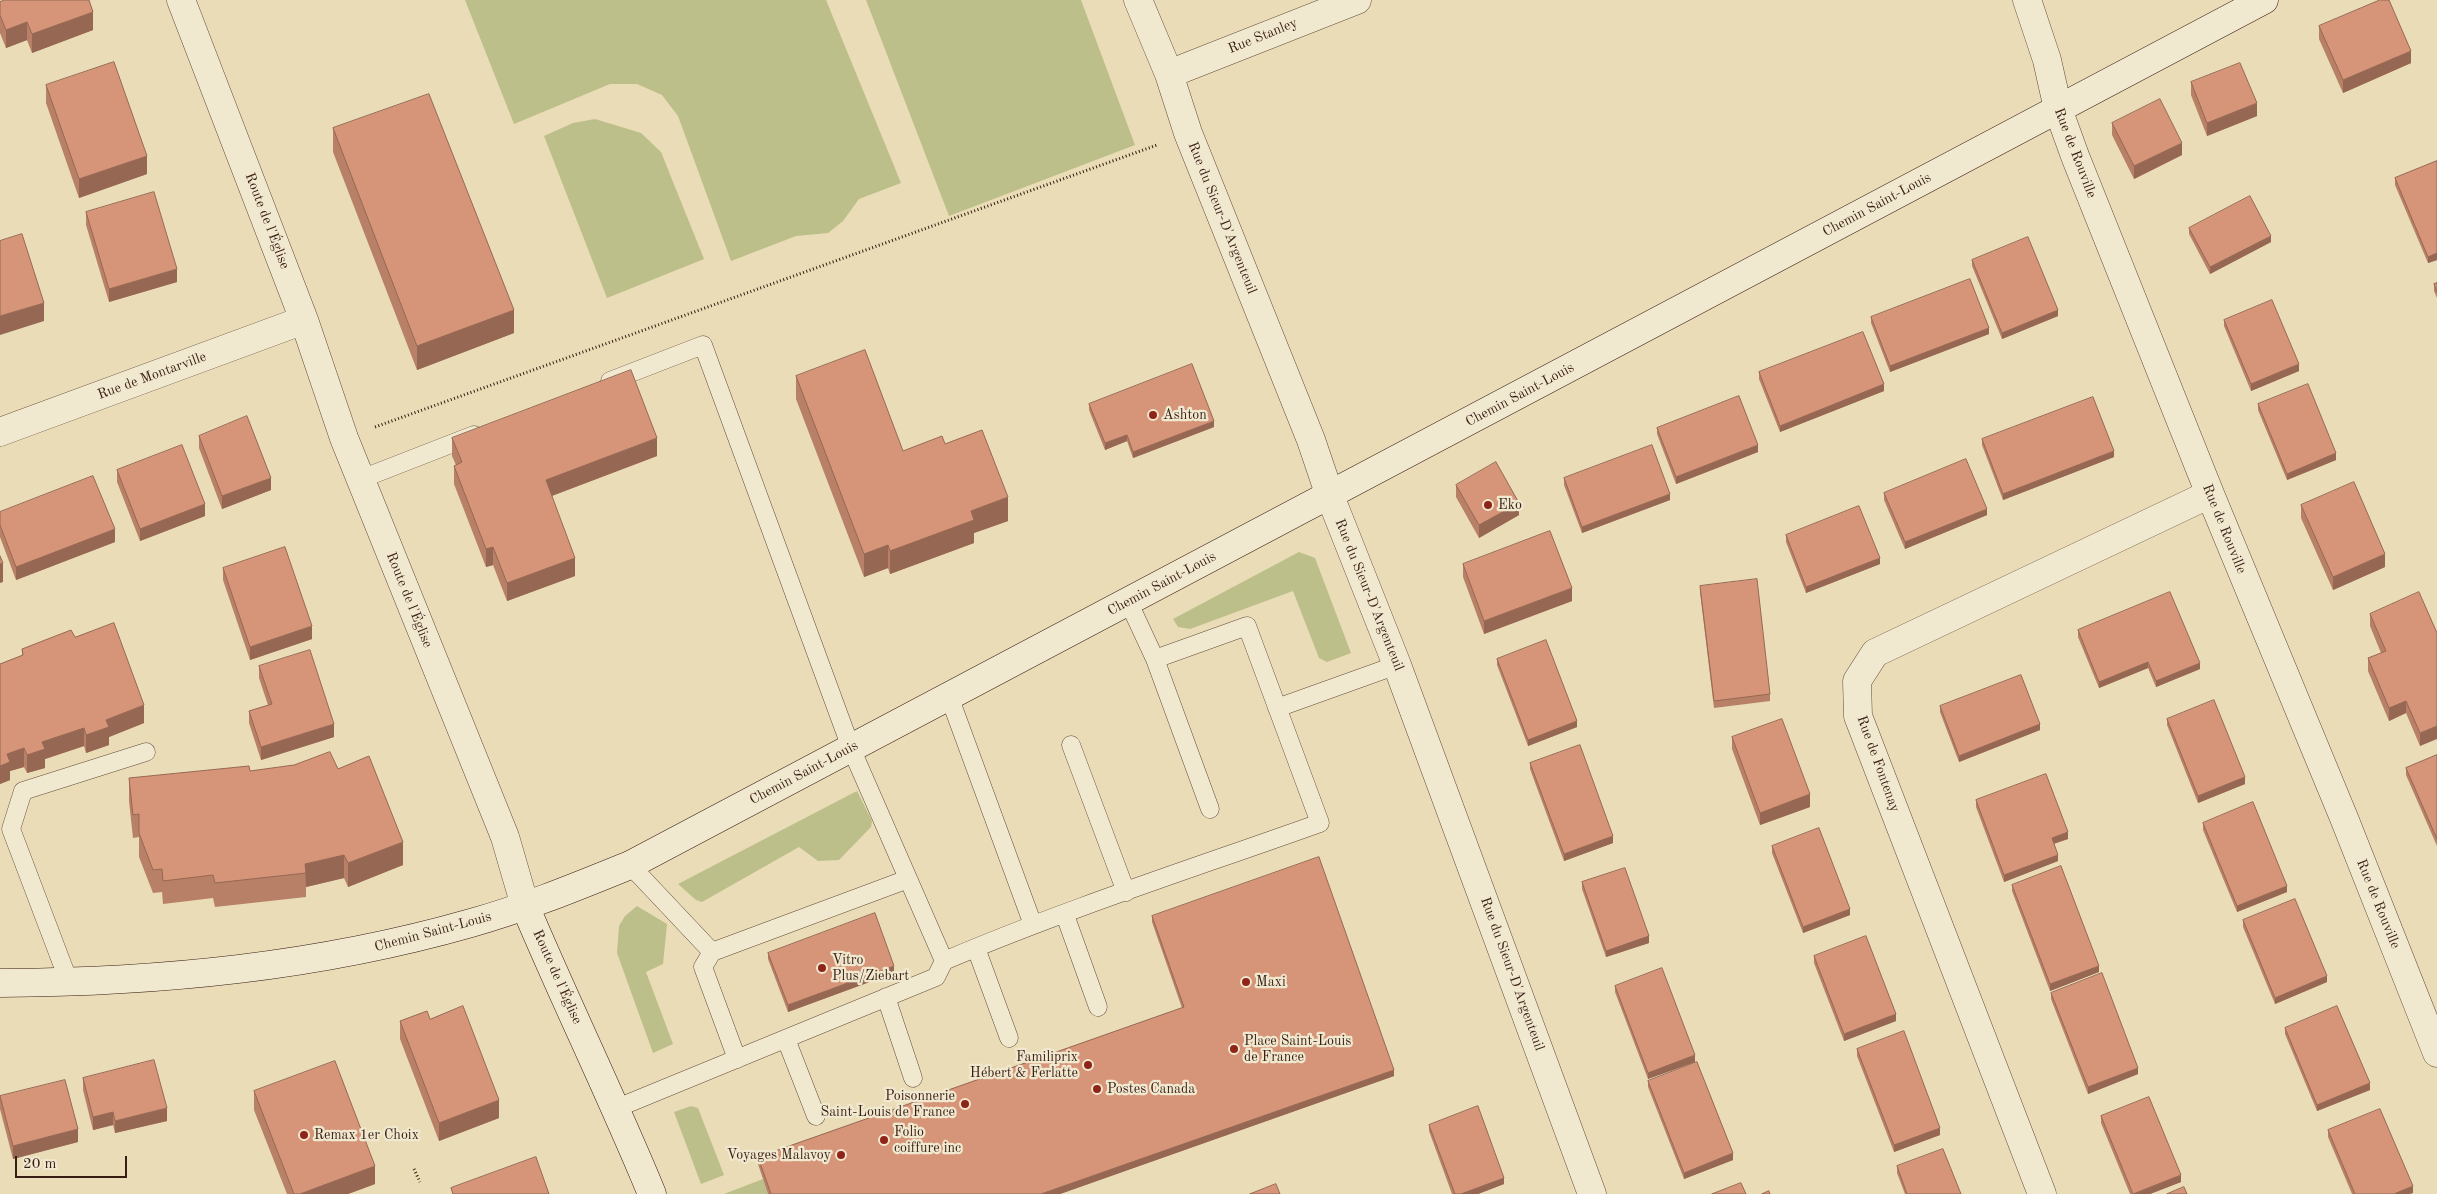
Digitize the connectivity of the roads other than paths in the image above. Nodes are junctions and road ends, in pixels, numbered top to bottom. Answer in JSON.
{"nodes":[{"id":1,"x":182,"y":0,"type":"edge"},
{"id":2,"x":1138,"y":0,"type":"edge"},
{"id":3,"x":1358,"y":0,"type":"edge"},
{"id":4,"x":2026,"y":0,"type":"edge"},
{"id":5,"x":2264,"y":0,"type":"edge"},
{"id":6,"x":1169,"y":74,"type":"junction"},
{"id":7,"x":2058,"y":109,"type":"junction"},
{"id":8,"x":304,"y":320,"type":"junction"},
{"id":9,"x":592,"y":388,"type":"edge"},
{"id":10,"x":490,"y":428,"type":"edge"},
{"id":11,"x":0,"y":432,"type":"edge"},
{"id":12,"x":361,"y":479,"type":"junction"},
{"id":13,"x":2210,"y":494,"type":"junction"},
{"id":14,"x":1330,"y":496,"type":"junction"},
{"id":15,"x":1128,"y":601,"type":"junction"},
{"id":16,"x":1154,"y":659,"type":"junction"},
{"id":17,"x":1398,"y":665,"type":"junction"},
{"id":18,"x":949,"y":696,"type":"junction"},
{"id":19,"x":1277,"y":708,"type":"junction"},
{"id":20,"x":1071,"y":745,"type":"dead end"},
{"id":21,"x":851,"y":748,"type":"junction"},
{"id":22,"x":146,"y":752,"type":"dead end"},
{"id":23,"x":1210,"y":809,"type":"dead end"},
{"id":24,"x":630,"y":865,"type":"junction"},
{"id":25,"x":908,"y":879,"type":"junction"},
{"id":26,"x":1126,"y":892,"type":"junction"},
{"id":27,"x":525,"y":906,"type":"junction"},
{"id":28,"x":1065,"y":915,"type":"junction"},
{"id":29,"x":1032,"y":925,"type":"junction"},
{"id":30,"x":976,"y":948,"type":"junction"},
{"id":31,"x":712,"y":952,"type":"junction"},
{"id":32,"x":944,"y":961,"type":"junction"},
{"id":33,"x":69,"y":982,"type":"junction"},
{"id":34,"x":0,"y":984,"type":"edge"},
{"id":35,"x":886,"y":997,"type":"junction"},
{"id":36,"x":1098,"y":1007,"type":"dead end"},
{"id":37,"x":1009,"y":1038,"type":"dead end"},
{"id":38,"x":786,"y":1039,"type":"junction"},
{"id":39,"x":2437,"y":1053,"type":"edge"},
{"id":40,"x":737,"y":1059,"type":"junction"},
{"id":41,"x":913,"y":1078,"type":"dead end"},
{"id":42,"x":617,"y":1108,"type":"junction"},
{"id":43,"x":816,"y":1116,"type":"dead end"},
{"id":44,"x":652,"y":1194,"type":"edge"},
{"id":45,"x":1592,"y":1194,"type":"edge"},
{"id":46,"x":2042,"y":1194,"type":"edge"}],
"edges":[{"from":1,"to":8,"type":"street","name":"Route de l'Église"},
{"from":2,"to":6,"type":"street","name":"Rue du Sieur-D'Argenteuil"},
{"from":3,"to":6,"type":"street","name":"Rue Stanley"},
{"from":4,"to":7,"type":"street","name":"Rue de Rouville"},
{"from":5,"to":7,"type":"street","name":"Chemin Saint-Louis"},
{"from":6,"to":14,"type":"street","name":"Rue du Sieur-D'Argenteuil"},
{"from":7,"to":13,"type":"street","name":"Rue de Rouville"},
{"from":7,"to":14,"type":"street","name":"Chemin Saint-Louis"},
{"from":8,"to":11,"type":"street","name":"Rue de Montarville"},
{"from":8,"to":12,"type":"street","name":"Route de l'Église"},
{"from":9,"to":21,"type":"lane"},
{"from":10,"to":12,"type":"lane"},
{"from":12,"to":27,"type":"street","name":"Route de l'Église"},
{"from":13,"to":39,"type":"street","name":"Rue de Rouville"},
{"from":13,"to":46,"type":"street","name":"Rue de Fontenay"},
{"from":14,"to":15,"type":"street","name":"Chemin Saint-Louis"},
{"from":14,"to":17,"type":"street","name":"Rue du Sieur-D'Argenteuil"},
{"from":15,"to":16,"type":"lane"},
{"from":15,"to":18,"type":"street","name":"Chemin Saint-Louis"},
{"from":16,"to":19,"type":"lane"},
{"from":16,"to":23,"type":"lane"},
{"from":17,"to":19,"type":"lane"},
{"from":17,"to":45,"type":"street","name":"Rue du Sieur-D'Argenteuil"},
{"from":18,"to":21,"type":"street","name":"Chemin Saint-Louis"},
{"from":18,"to":29,"type":"lane"},
{"from":19,"to":26,"type":"lane"},
{"from":20,"to":26,"type":"lane"},
{"from":21,"to":24,"type":"street","name":"Chemin Saint-Louis"},
{"from":21,"to":25,"type":"lane"},
{"from":22,"to":33,"type":"lane"},
{"from":24,"to":27,"type":"street","name":"Chemin Saint-Louis"},
{"from":24,"to":31,"type":"lane"},
{"from":25,"to":31,"type":"lane"},
{"from":25,"to":32,"type":"lane"},
{"from":26,"to":28,"type":"lane"},
{"from":27,"to":33,"type":"street","name":"Chemin Saint-Louis"},
{"from":27,"to":42,"type":"street","name":"Route de l'Église"},
{"from":28,"to":29,"type":"lane"},
{"from":28,"to":36,"type":"lane"},
{"from":29,"to":30,"type":"lane"},
{"from":30,"to":32,"type":"lane"},
{"from":30,"to":37,"type":"lane"},
{"from":31,"to":40,"type":"lane"},
{"from":32,"to":35,"type":"lane"},
{"from":33,"to":34,"type":"street","name":"Chemin Saint-Louis"},
{"from":35,"to":38,"type":"lane"},
{"from":35,"to":41,"type":"lane"},
{"from":38,"to":40,"type":"lane"},
{"from":38,"to":43,"type":"lane"},
{"from":40,"to":42,"type":"lane"},
{"from":42,"to":44,"type":"street","name":"Route de l'Église"}]}
